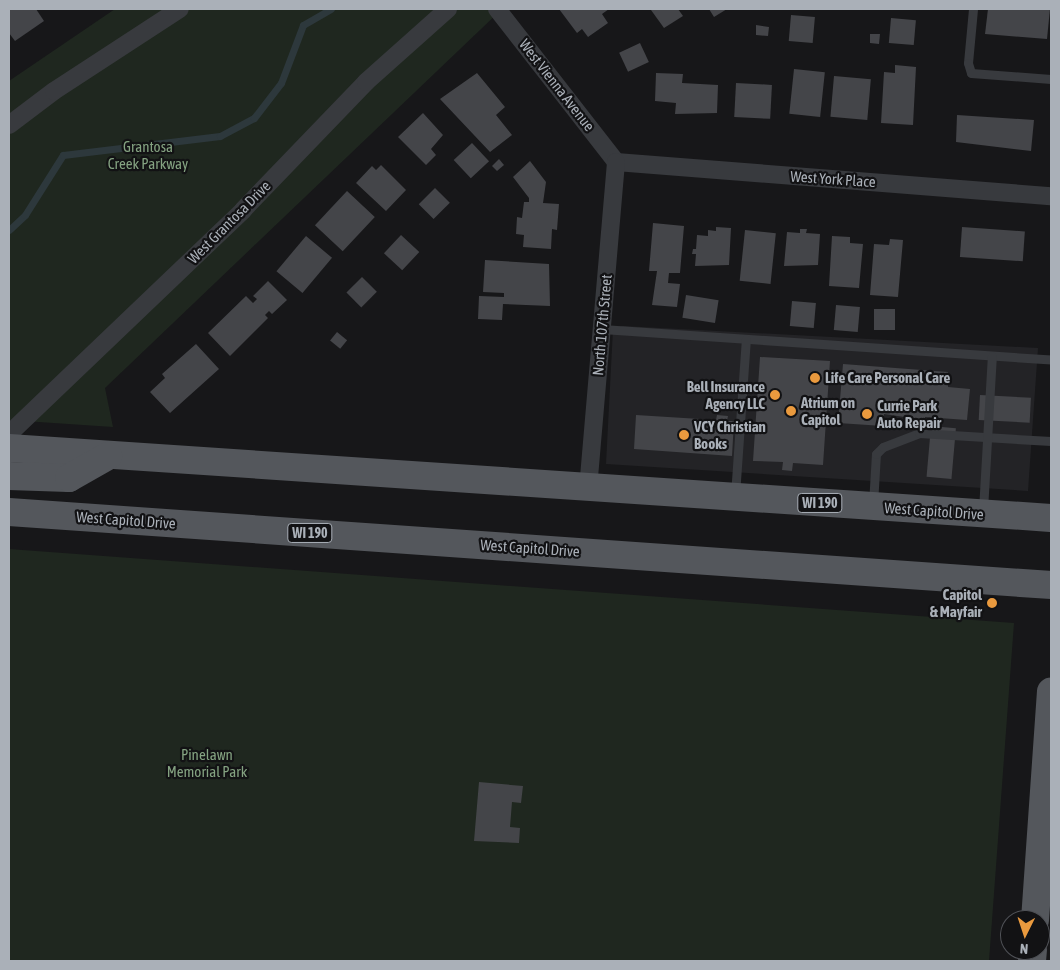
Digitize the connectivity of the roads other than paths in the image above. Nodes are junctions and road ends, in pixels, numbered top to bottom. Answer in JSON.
{"nodes":[{"id":1,"x":180,"y":9,"type":"edge"},
{"id":2,"x":448,"y":9,"type":"edge"},
{"id":3,"x":498,"y":9,"type":"edge"},
{"id":4,"x":972,"y":9,"type":"edge"},
{"id":5,"x":1051,"y":79,"type":"edge"},
{"id":6,"x":9,"y":125,"type":"edge"},
{"id":7,"x":616,"y":162,"type":"junction"},
{"id":8,"x":1051,"y":196,"type":"edge"},
{"id":9,"x":602,"y":329,"type":"junction"},
{"id":10,"x":746,"y":339,"type":"junction"},
{"id":11,"x":992,"y":356,"type":"junction"},
{"id":12,"x":1051,"y":360,"type":"edge"},
{"id":13,"x":9,"y":434,"type":"edge"},
{"id":14,"x":987,"y":437,"type":"junction"},
{"id":15,"x":1051,"y":441,"type":"edge"},
{"id":16,"x":9,"y":448,"type":"edge"},
{"id":17,"x":108,"y":456,"type":"junction"},
{"id":18,"x":9,"y":476,"type":"edge"},
{"id":19,"x":588,"y":489,"type":"junction"},
{"id":20,"x":735,"y":498,"type":"junction"},
{"id":21,"x":873,"y":507,"type":"junction"},
{"id":22,"x":9,"y":512,"type":"edge"},
{"id":23,"x":982,"y":514,"type":"junction"},
{"id":24,"x":1051,"y":518,"type":"edge"},
{"id":25,"x":1051,"y":585,"type":"edge"},
{"id":26,"x":1051,"y":692,"type":"edge"},
{"id":27,"x":1036,"y":910,"type":"edge"}],
"edges":[{"from":1,"to":6,"type":"street"},
{"from":2,"to":13,"type":"street","name":"West Grantosa Drive"},
{"from":3,"to":7,"type":"street","name":"West Vienna Avenue"},
{"from":4,"to":5,"type":"lane"},
{"from":7,"to":8,"type":"street","name":"West York Place"},
{"from":7,"to":9,"type":"street","name":"North 107th Street"},
{"from":9,"to":10,"type":"lane"},
{"from":9,"to":19,"type":"street","name":"North 107th Street"},
{"from":10,"to":11,"type":"lane"},
{"from":10,"to":20,"type":"lane"},
{"from":11,"to":12,"type":"lane"},
{"from":11,"to":14,"type":"lane"},
{"from":14,"to":15,"type":"lane"},
{"from":14,"to":21,"type":"lane"},
{"from":14,"to":23,"type":"lane"},
{"from":16,"to":17,"type":"main road","name":"West Capitol Drive","number":"WI 190"},
{"from":17,"to":18,"type":"main road"},
{"from":17,"to":19,"type":"main road","name":"West Capitol Drive","number":"WI 190"},
{"from":19,"to":20,"type":"main road","name":"West Capitol Drive","number":"WI 190"},
{"from":20,"to":21,"type":"main road","name":"West Capitol Drive","number":"WI 190"},
{"from":21,"to":23,"type":"main road","name":"West Capitol Drive","number":"WI 190"},
{"from":22,"to":25,"type":"main road","name":"West Capitol Drive","number":"WI 190"},
{"from":23,"to":24,"type":"main road","name":"West Capitol Drive","number":"WI 190"},
{"from":26,"to":27,"type":"main road"}]}
